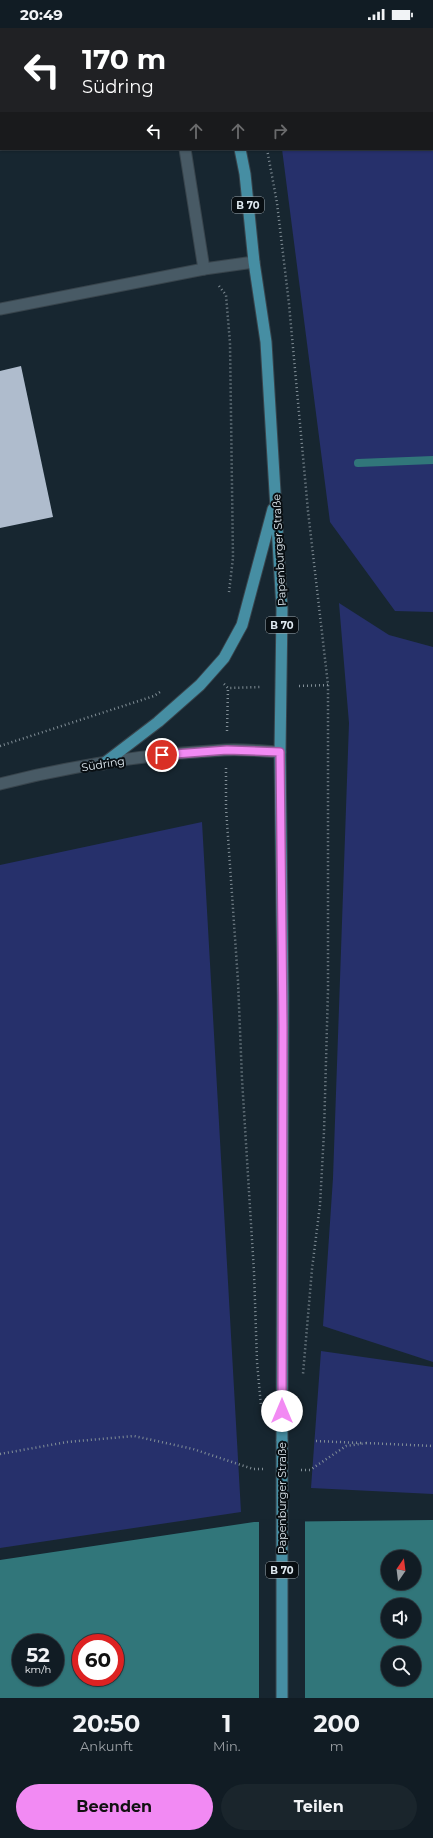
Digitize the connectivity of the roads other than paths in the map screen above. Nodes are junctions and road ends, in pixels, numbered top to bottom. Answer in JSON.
{"nodes":[{"id":1,"x":185,"y":150,"type":"edge"},
{"id":2,"x":240,"y":150,"type":"edge"},
{"id":3,"x":254,"y":262,"type":"junction"},
{"id":4,"x":204,"y":269,"type":"junction"},
{"id":5,"x":0,"y":309,"type":"edge"},
{"id":6,"x":276,"y":499,"type":"junction"},
{"id":7,"x":280,"y":752,"type":"junction"},
{"id":8,"x":103,"y":764,"type":"junction"},
{"id":9,"x":0,"y":784,"type":"edge"},
{"id":10,"x":282,"y":1698,"type":"edge"}],
"edges":[{"from":1,"to":4,"type":"main road"},
{"from":2,"to":3,"type":"main road","name":"Papenburger Straße","number":"B 70"},
{"from":3,"to":4,"type":"main road"},
{"from":3,"to":6,"type":"main road","name":"Papenburger Straße","number":"B 70"},
{"from":4,"to":5,"type":"main road"},
{"from":6,"to":7,"type":"main road","name":"Papenburger Straße","number":"B 70"},
{"from":6,"to":8,"type":"main road"},
{"from":7,"to":8,"type":"main road","name":"Südring"},
{"from":7,"to":10,"type":"main road","name":"Papenburger Straße","number":"B 70","bridge":true},
{"from":8,"to":9,"type":"main road","name":"Südring"}]}
